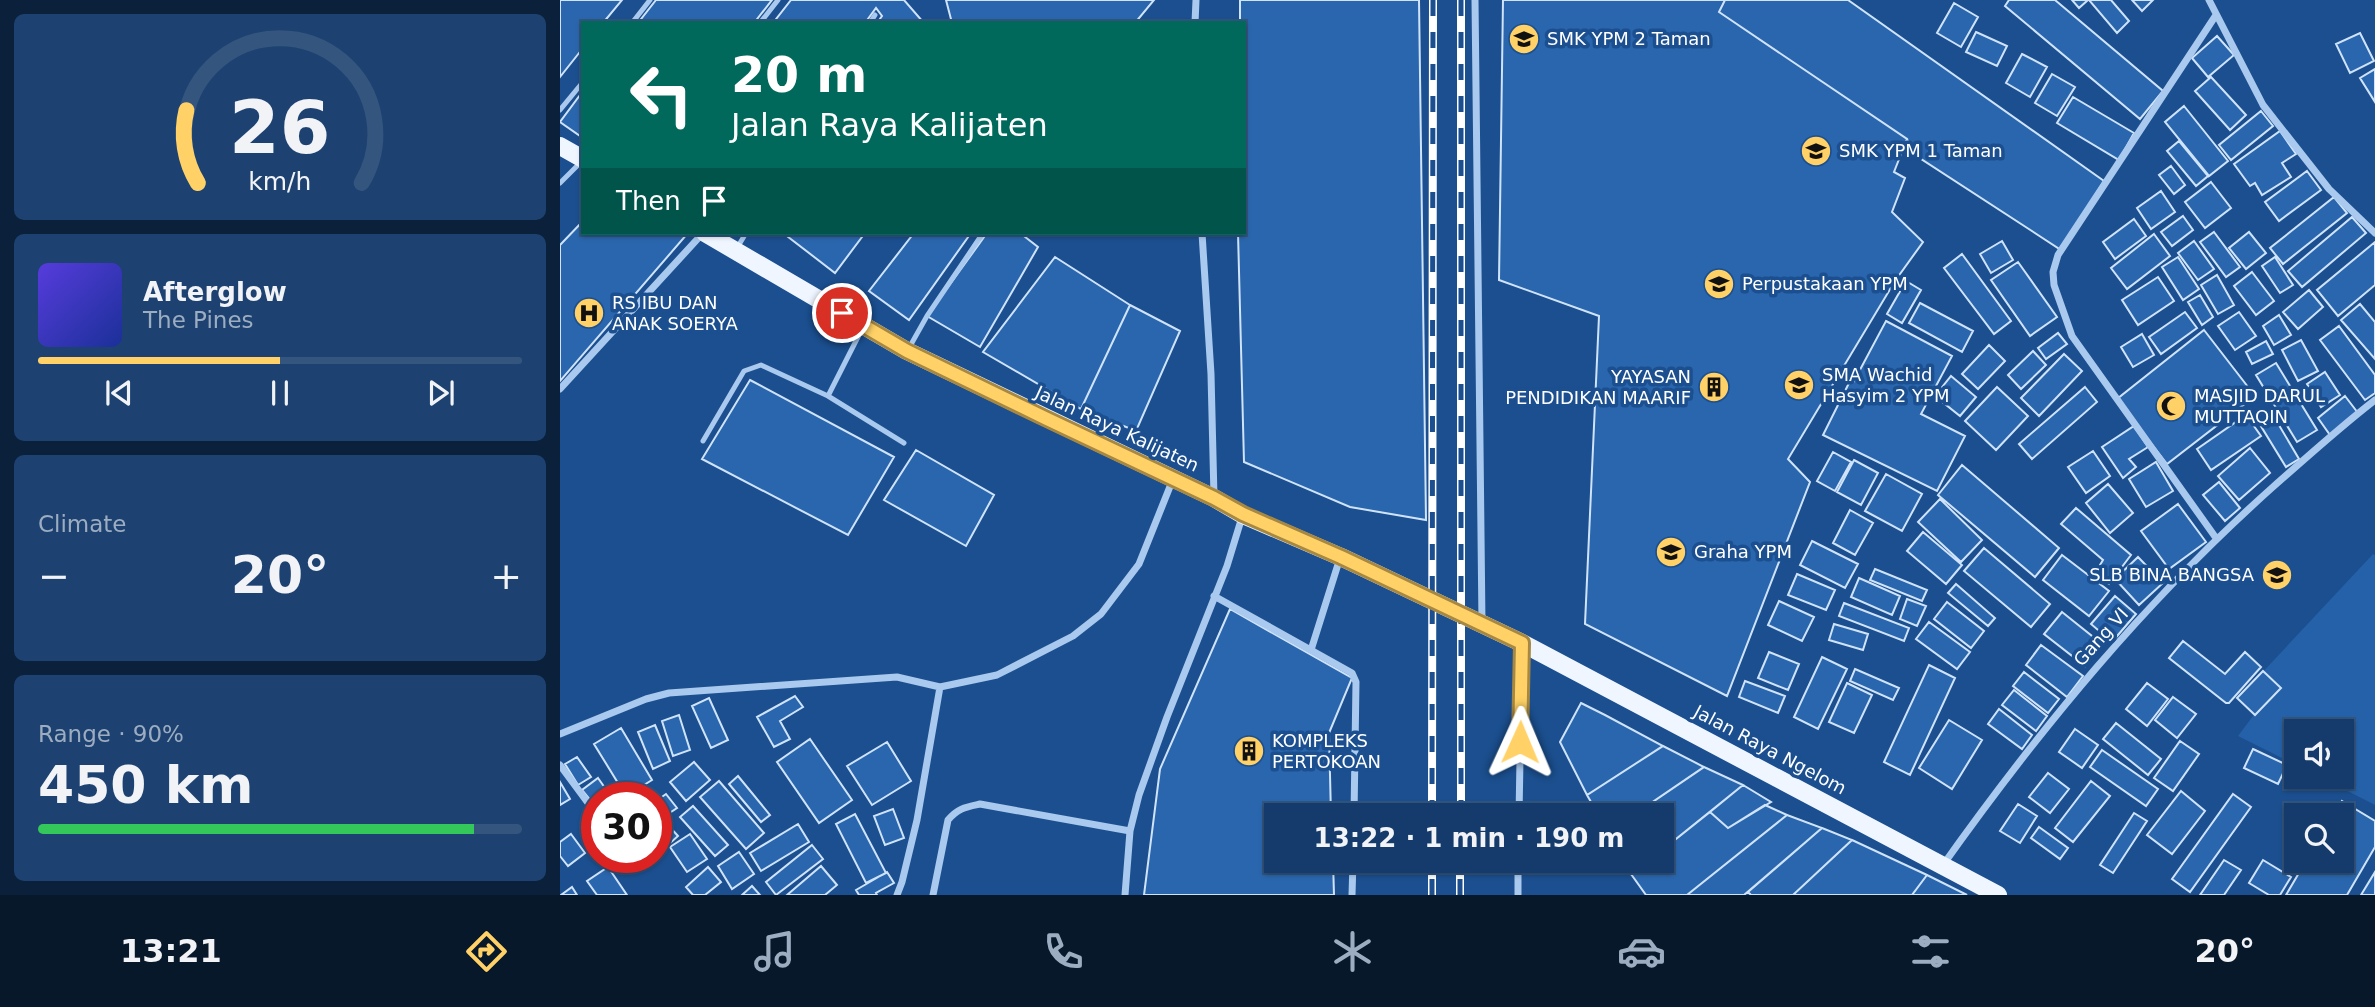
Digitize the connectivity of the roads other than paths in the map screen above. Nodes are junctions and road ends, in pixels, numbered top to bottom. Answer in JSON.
{"nodes":[{"id":1,"x":650,"y":0,"type":"edge"},
{"id":2,"x":778,"y":0,"type":"edge"},
{"id":3,"x":1196,"y":0,"type":"edge"},
{"id":4,"x":1475,"y":0,"type":"edge"},
{"id":5,"x":2209,"y":0,"type":"edge"},
{"id":6,"x":2216,"y":15,"type":"junction"},
{"id":7,"x":876,"y":16,"type":"dead end"},
{"id":8,"x":634,"y":21,"type":"edge"},
{"id":9,"x":762,"y":21,"type":"edge"},
{"id":10,"x":872,"y":21,"type":"edge"},
{"id":11,"x":1195,"y":21,"type":"edge"},
{"id":12,"x":581,"y":84,"type":"edge"},
{"id":13,"x":560,"y":110,"type":"edge"},
{"id":14,"x":560,"y":146,"type":"edge"},
{"id":15,"x":581,"y":158,"type":"edge"},
{"id":16,"x":581,"y":161,"type":"edge"},
{"id":17,"x":560,"y":183,"type":"edge"},
{"id":18,"x":2375,"y":233,"type":"edge"},
{"id":19,"x":702,"y":235,"type":"edge"},
{"id":20,"x":707,"y":235,"type":"edge"},
{"id":21,"x":745,"y":235,"type":"edge"},
{"id":22,"x":982,"y":235,"type":"edge"},
{"id":23,"x":1202,"y":235,"type":"edge"},
{"id":24,"x":735,"y":251,"type":"junction"},
{"id":25,"x":863,"y":326,"type":"junction"},
{"id":26,"x":907,"y":351,"type":"junction"},
{"id":27,"x":560,"y":389,"type":"edge"},
{"id":28,"x":828,"y":396,"type":"junction"},
{"id":29,"x":2375,"y":400,"type":"edge"},
{"id":30,"x":703,"y":441,"type":"dead end"},
{"id":31,"x":904,"y":443,"type":"dead end"},
{"id":32,"x":1173,"y":479,"type":"junction"},
{"id":33,"x":1214,"y":498,"type":"junction"},
{"id":34,"x":1243,"y":514,"type":"junction"},
{"id":35,"x":2216,"y":538,"type":"junction"},
{"id":36,"x":1341,"y":557,"type":"junction"},
{"id":37,"x":1214,"y":596,"type":"junction"},
{"id":38,"x":1482,"y":624,"type":"junction"},
{"id":39,"x":1522,"y":643,"type":"junction"},
{"id":40,"x":1311,"y":650,"type":"junction"},
{"id":41,"x":940,"y":687,"type":"junction"},
{"id":42,"x":560,"y":734,"type":"edge"},
{"id":43,"x":560,"y":765,"type":"edge"},
{"id":44,"x":581,"y":793,"type":"edge"},
{"id":45,"x":1354,"y":803,"type":"edge"},
{"id":46,"x":1519,"y":803,"type":"edge"},
{"id":47,"x":1130,"y":831,"type":"junction"},
{"id":48,"x":1943,"y":866,"type":"junction"},
{"id":49,"x":1353,"y":873,"type":"edge"},
{"id":50,"x":1518,"y":873,"type":"edge"},
{"id":51,"x":897,"y":895,"type":"edge"},
{"id":52,"x":933,"y":895,"type":"edge"},
{"id":53,"x":1125,"y":895,"type":"edge"},
{"id":54,"x":1352,"y":895,"type":"edge"},
{"id":55,"x":1518,"y":895,"type":"edge"},
{"id":56,"x":1998,"y":895,"type":"edge"}],
"edges":[{"from":1,"to":8,"type":"lane"},
{"from":2,"to":9,"type":"lane"},
{"from":3,"to":11,"type":"street"},
{"from":4,"to":38,"type":"street"},
{"from":5,"to":6,"type":"street"},
{"from":6,"to":18,"type":"street"},
{"from":6,"to":35,"type":"street"},
{"from":7,"to":10,"type":"lane"},
{"from":12,"to":13,"type":"lane"},
{"from":14,"to":15,"type":"main road"},
{"from":16,"to":17,"type":"lane"},
{"from":19,"to":27,"type":"street"},
{"from":20,"to":24,"type":"main road","name":"Jalan Raya Kalijaten"},
{"from":21,"to":24,"type":"lane"},
{"from":22,"to":26,"type":"lane"},
{"from":23,"to":33,"type":"street"},
{"from":24,"to":25,"type":"main road","name":"Jalan Raya Kalijaten"},
{"from":25,"to":26,"type":"main road","name":"Jalan Raya Kalijaten"},
{"from":25,"to":28,"type":"lane"},
{"from":26,"to":32,"type":"main road","name":"Jalan Raya Kalijaten"},
{"from":28,"to":30,"type":"lane"},
{"from":28,"to":31,"type":"lane"},
{"from":29,"to":35,"type":"street","name":"Gang VI"},
{"from":32,"to":33,"type":"main road","name":"Jalan Raya Kalijaten"},
{"from":32,"to":41,"type":"street"},
{"from":33,"to":34,"type":"main road","name":"Jalan Raya Kalijaten"},
{"from":34,"to":36,"type":"main road","name":"Jalan Raya Kalijaten"},
{"from":34,"to":37,"type":"street"},
{"from":35,"to":48,"type":"street","name":"Gang VI"},
{"from":36,"to":38,"type":"main road","name":"Jalan Raya Kalijaten"},
{"from":36,"to":40,"type":"street"},
{"from":37,"to":40,"type":"street"},
{"from":37,"to":47,"type":"street"},
{"from":38,"to":39,"type":"main road","name":"Jalan Raya Kalijaten"},
{"from":39,"to":46,"type":"street"},
{"from":39,"to":48,"type":"main road","name":"Jalan Raya Ngelom"},
{"from":40,"to":45,"type":"street"},
{"from":41,"to":42,"type":"street"},
{"from":41,"to":51,"type":"street"},
{"from":43,"to":44,"type":"street"},
{"from":47,"to":52,"type":"street"},
{"from":47,"to":53,"type":"street"},
{"from":48,"to":56,"type":"main road","name":"Jalan Raya Ngelom"},
{"from":49,"to":54,"type":"street"},
{"from":50,"to":55,"type":"street"}]}
